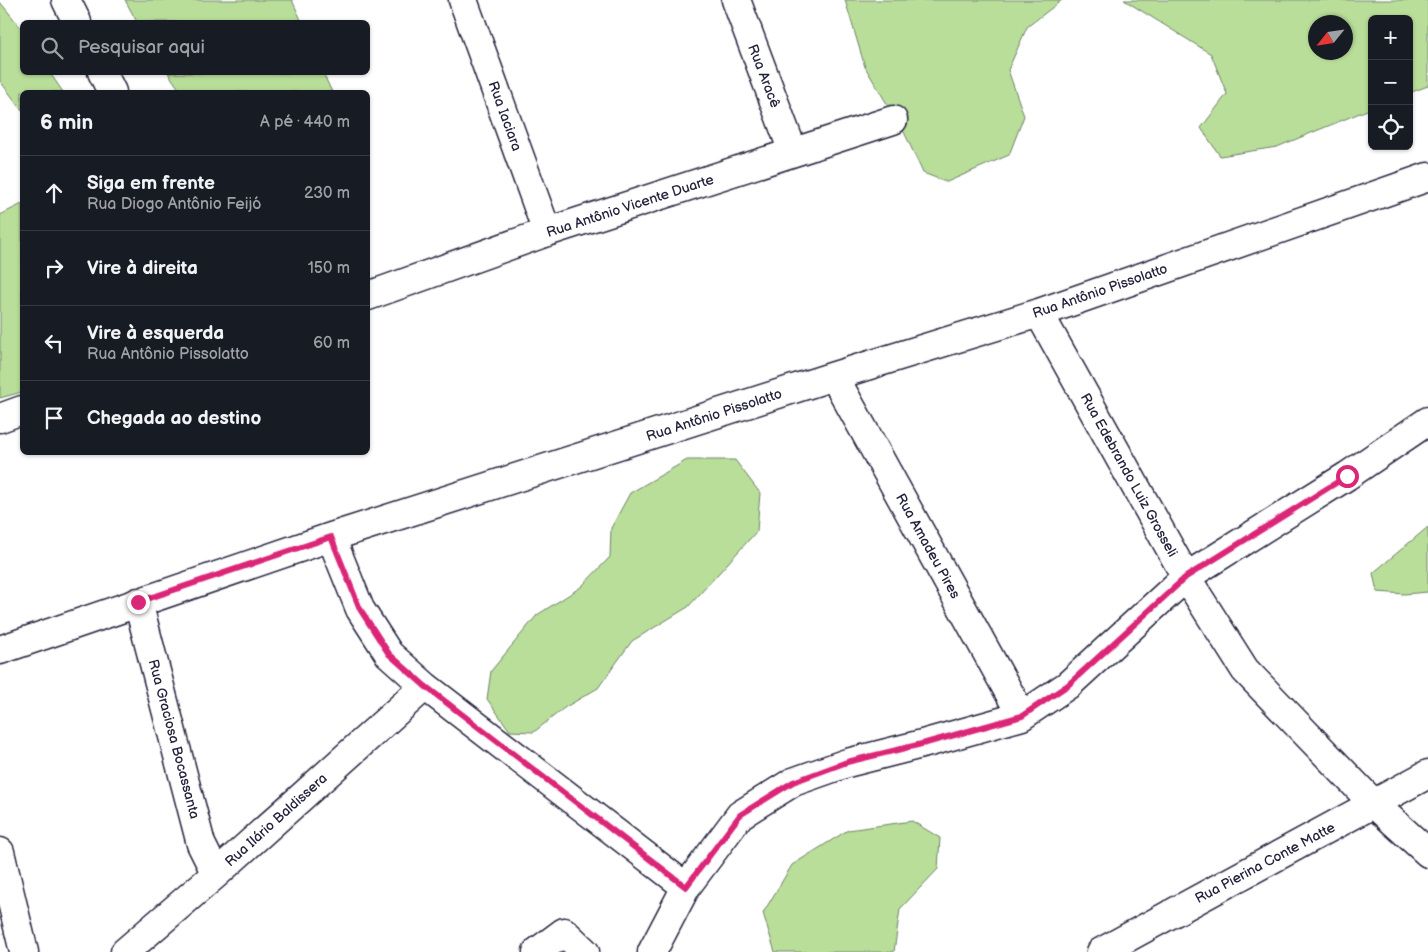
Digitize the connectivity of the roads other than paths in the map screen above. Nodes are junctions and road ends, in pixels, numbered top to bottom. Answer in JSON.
{"nodes":[{"id":1,"x":66,"y":0,"type":"edge"},
{"id":2,"x":463,"y":0,"type":"edge"},
{"id":3,"x":736,"y":0,"type":"edge"},
{"id":4,"x":76,"y":20,"type":"edge"},
{"id":5,"x":104,"y":75,"type":"edge"},
{"id":6,"x":111,"y":90,"type":"edge"},
{"id":7,"x":893,"y":120,"type":"dead end"},
{"id":8,"x":793,"y":152,"type":"junction"},
{"id":9,"x":1428,"y":177,"type":"edge"},
{"id":10,"x":548,"y":232,"type":"junction"},
{"id":11,"x":370,"y":295,"type":"edge"},
{"id":12,"x":1039,"y":313,"type":"junction"},
{"id":13,"x":834,"y":376,"type":"junction"},
{"id":14,"x":20,"y":411,"type":"edge"},
{"id":15,"x":0,"y":418,"type":"edge"},
{"id":16,"x":1428,"y":421,"type":"edge"},
{"id":17,"x":331,"y":537,"type":"junction"},
{"id":18,"x":1186,"y":577,"type":"junction"},
{"id":19,"x":138,"y":602,"type":"junction"},
{"id":20,"x":0,"y":650,"type":"edge"},
{"id":21,"x":425,"y":686,"type":"junction"},
{"id":22,"x":1022,"y":716,"type":"junction"},
{"id":23,"x":1428,"y":774,"type":"edge"},
{"id":24,"x":1374,"y":804,"type":"junction"},
{"id":25,"x":0,"y":852,"type":"edge"},
{"id":26,"x":1428,"y":853,"type":"edge"},
{"id":27,"x":216,"y":874,"type":"junction"},
{"id":28,"x":686,"y":887,"type":"junction"},
{"id":29,"x":7,"y":910,"type":"edge"},
{"id":30,"x":24,"y":952,"type":"edge"},
{"id":31,"x":125,"y":952,"type":"edge"},
{"id":32,"x":538,"y":952,"type":"edge"},
{"id":33,"x":585,"y":952,"type":"edge"},
{"id":34,"x":652,"y":952,"type":"edge"},
{"id":35,"x":1101,"y":952,"type":"edge"}],
"edges":[{"from":1,"to":4,"type":"street"},
{"from":2,"to":10,"type":"street","name":"Rua Iaciara"},
{"from":3,"to":8,"type":"street","name":"Rua Aracê"},
{"from":5,"to":6,"type":"street"},
{"from":7,"to":8,"type":"street","name":"Rua Antônio Vicente Duarte"},
{"from":8,"to":10,"type":"street","name":"Rua Antônio Vicente Duarte"},
{"from":9,"to":12,"type":"street","name":"Rua Antônio Pissolatto"},
{"from":10,"to":11,"type":"street","name":"Rua Antônio Vicente Duarte"},
{"from":12,"to":13,"type":"street","name":"Rua Antônio Pissolatto"},
{"from":12,"to":18,"type":"street","name":"Rua Edebrando Luiz Grosseli"},
{"from":13,"to":17,"type":"street","name":"Rua Antônio Pissolatto"},
{"from":13,"to":22,"type":"street","name":"Rua Amadeu Pires"},
{"from":14,"to":15,"type":"street"},
{"from":16,"to":18,"type":"street"},
{"from":17,"to":19,"type":"street","name":"Rua Antônio Pissolatto"},
{"from":17,"to":21,"type":"street"},
{"from":18,"to":22,"type":"street"},
{"from":18,"to":24,"type":"street","name":"Rua Edebrando Luiz Grosseli"},
{"from":19,"to":20,"type":"street","name":"Rua Antônio Pissolatto"},
{"from":19,"to":27,"type":"street","name":"Rua Graciosa Bocassanta"},
{"from":21,"to":27,"type":"street","name":"Rua Ilário Baldissera"},
{"from":21,"to":28,"type":"street"},
{"from":22,"to":28,"type":"street"},
{"from":23,"to":24,"type":"street","name":"Rua Pierina Conte Matte"},
{"from":24,"to":26,"type":"street","name":"Rua Edebrando Luiz Grosseli"},
{"from":24,"to":35,"type":"street","name":"Rua Pierina Conte Matte"},
{"from":25,"to":29,"type":"street"},
{"from":27,"to":31,"type":"street","name":"Rua Ilário Baldissera"},
{"from":28,"to":34,"type":"street"},
{"from":29,"to":30,"type":"street"},
{"from":32,"to":33,"type":"street"}]}
